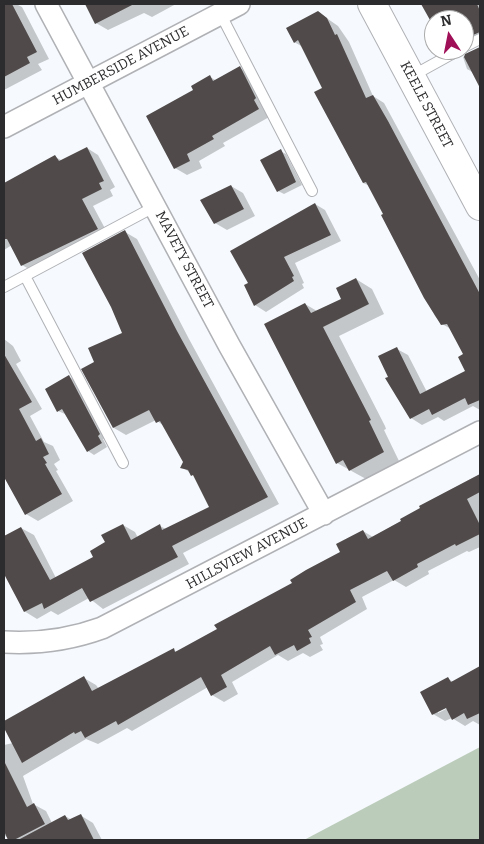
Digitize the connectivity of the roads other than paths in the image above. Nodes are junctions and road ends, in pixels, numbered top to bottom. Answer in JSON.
{"nodes":[{"id":1,"x":46,"y":4,"type":"edge"},
{"id":2,"x":239,"y":4,"type":"edge"},
{"id":3,"x":372,"y":4,"type":"edge"},
{"id":4,"x":220,"y":14,"type":"junction"},
{"id":5,"x":441,"y":60,"type":"edge"},
{"id":6,"x":411,"y":76,"type":"junction"},
{"id":7,"x":90,"y":82,"type":"junction"},
{"id":8,"x":4,"y":127,"type":"edge"},
{"id":9,"x":312,"y":192,"type":"dead end"},
{"id":10,"x":156,"y":206,"type":"junction"},
{"id":11,"x":480,"y":206,"type":"edge"},
{"id":12,"x":25,"y":276,"type":"junction"},
{"id":13,"x":4,"y":287,"type":"edge"},
{"id":14,"x":480,"y":432,"type":"edge"},
{"id":15,"x":123,"y":463,"type":"dead end"},
{"id":16,"x":324,"y":514,"type":"junction"},
{"id":17,"x":4,"y":642,"type":"edge"}],
"edges":[{"from":1,"to":7,"type":"street","name":"MAVETY STREET"},
{"from":2,"to":4,"type":"street","name":"HUMBERSIDE AVENUE"},
{"from":3,"to":6,"type":"main road","name":"KEELE STREET"},
{"from":4,"to":7,"type":"street","name":"HUMBERSIDE AVENUE"},
{"from":4,"to":9,"type":"lane"},
{"from":5,"to":6,"type":"lane"},
{"from":6,"to":11,"type":"main road","name":"KEELE STREET"},
{"from":7,"to":8,"type":"street","name":"HUMBERSIDE AVENUE"},
{"from":7,"to":10,"type":"street","name":"MAVETY STREET"},
{"from":10,"to":12,"type":"lane"},
{"from":10,"to":16,"type":"street","name":"MAVETY STREET"},
{"from":12,"to":13,"type":"lane"},
{"from":12,"to":15,"type":"lane"},
{"from":14,"to":16,"type":"street","name":"HILLSVIEW AVENUE"},
{"from":16,"to":17,"type":"street","name":"HILLSVIEW AVENUE"}]}
